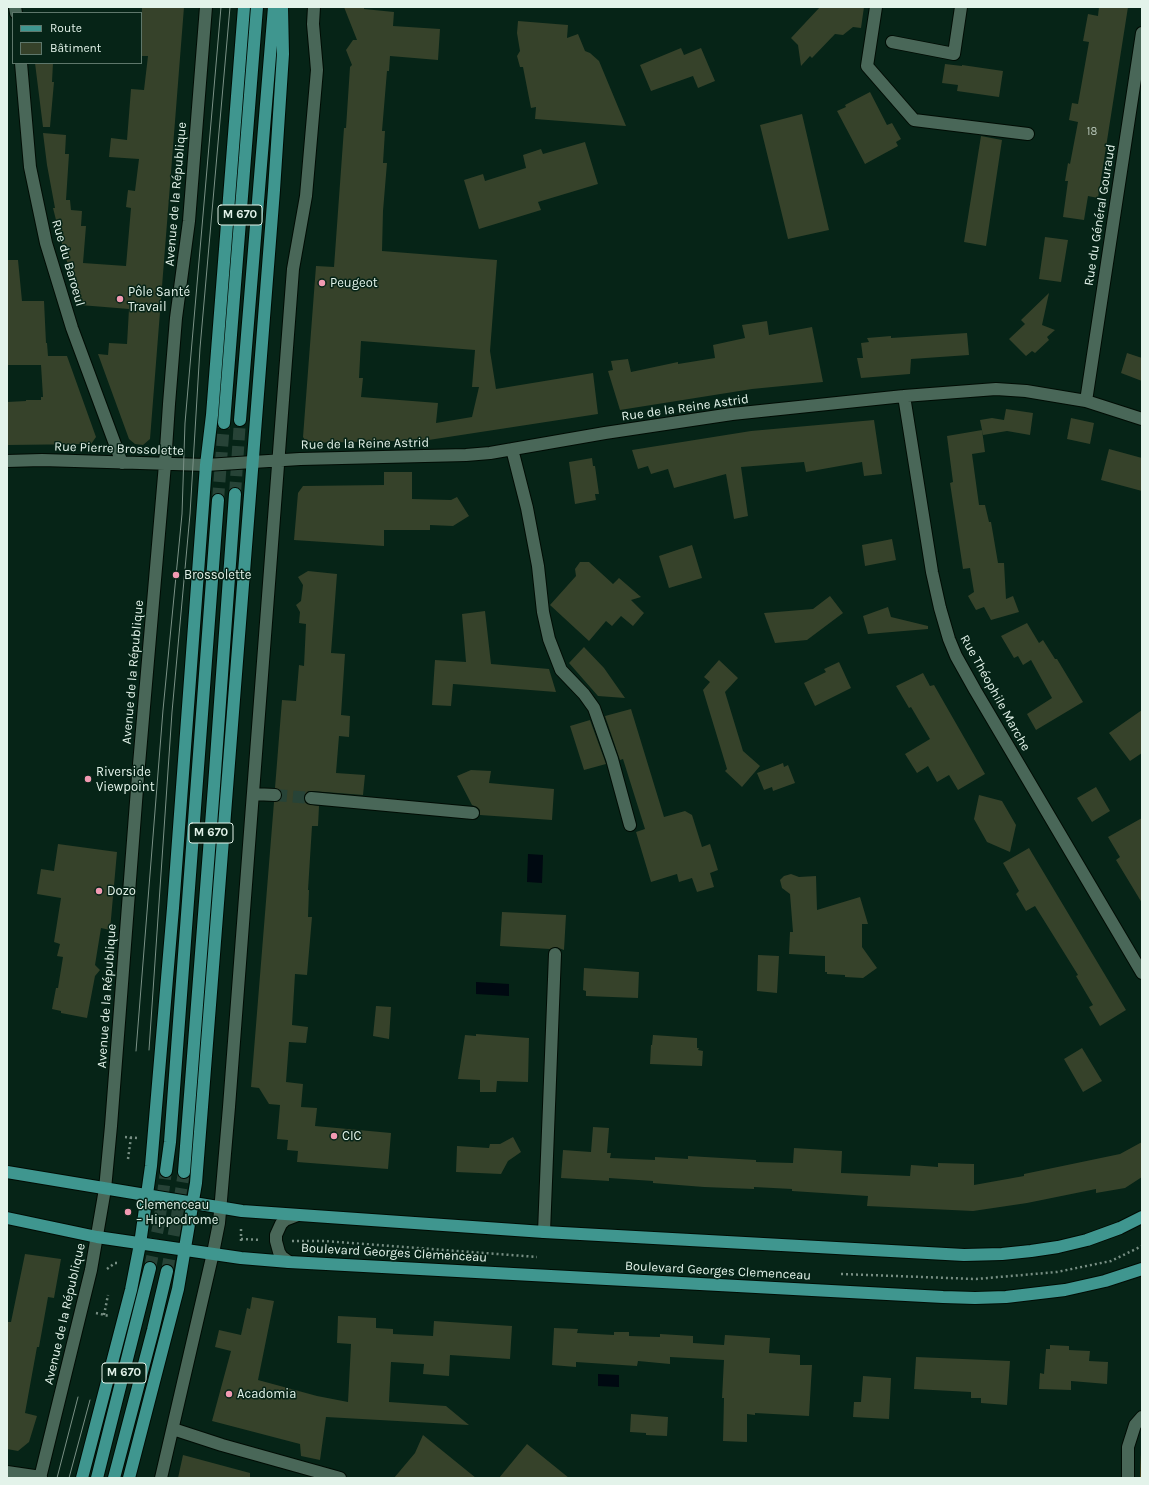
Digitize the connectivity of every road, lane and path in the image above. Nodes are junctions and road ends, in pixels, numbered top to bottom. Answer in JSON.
{"nodes":[{"id":1,"x":206,"y":7,"type":"edge"},
{"id":2,"x":244,"y":7,"type":"edge"},
{"id":3,"x":257,"y":7,"type":"edge"},
{"id":4,"x":274,"y":7,"type":"edge"},
{"id":5,"x":282,"y":7,"type":"edge"},
{"id":6,"x":314,"y":7,"type":"edge"},
{"id":7,"x":876,"y":7,"type":"edge"},
{"id":8,"x":961,"y":7,"type":"edge"},
{"id":9,"x":1142,"y":33,"type":"edge"},
{"id":10,"x":892,"y":42,"type":"dead end"},
{"id":11,"x":21,"y":64,"type":"edge"},
{"id":12,"x":1028,"y":134,"type":"dead end"},
{"id":13,"x":904,"y":396,"type":"junction"},
{"id":14,"x":1086,"y":401,"type":"junction"},
{"id":15,"x":1142,"y":419,"type":"edge"},
{"id":16,"x":240,"y":420,"type":"tunnel mouth"},
{"id":17,"x":224,"y":423,"type":"tunnel mouth"},
{"id":18,"x":512,"y":449,"type":"junction"},
{"id":19,"x":7,"y":460,"type":"edge"},
{"id":20,"x":279,"y":460,"type":"junction"},
{"id":21,"x":252,"y":462,"type":"junction"},
{"id":22,"x":122,"y":463,"type":"junction"},
{"id":23,"x":165,"y":464,"type":"junction"},
{"id":24,"x":229,"y":464,"type":"joint"},
{"id":25,"x":206,"y":465,"type":"junction"},
{"id":26,"x":235,"y":494,"type":"tunnel mouth"},
{"id":27,"x":218,"y":500,"type":"tunnel mouth"},
{"id":28,"x":253,"y":794,"type":"junction"},
{"id":29,"x":275,"y":795,"type":"tunnel mouth"},
{"id":30,"x":310,"y":798,"type":"tunnel mouth"},
{"id":31,"x":473,"y":812,"type":"dead end"},
{"id":32,"x":630,"y":825,"type":"dead end"},
{"id":33,"x":555,"y":954,"type":"dead end"},
{"id":34,"x":1142,"y":973,"type":"edge"},
{"id":35,"x":131,"y":1138,"type":"dead end"},
{"id":36,"x":128,"y":1159,"type":"dead end"},
{"id":37,"x":166,"y":1171,"type":"tunnel mouth"},
{"id":38,"x":7,"y":1172,"type":"edge"},
{"id":39,"x":184,"y":1172,"type":"tunnel mouth"},
{"id":40,"x":105,"y":1189,"type":"junction"},
{"id":41,"x":147,"y":1196,"type":"junction"},
{"id":42,"x":193,"y":1204,"type":"junction"},
{"id":43,"x":220,"y":1208,"type":"junction"},
{"id":44,"x":242,"y":1211,"type":"junction"},
{"id":45,"x":298,"y":1215,"type":"junction"},
{"id":46,"x":1142,"y":1217,"type":"edge"},
{"id":47,"x":7,"y":1218,"type":"edge"},
{"id":48,"x":544,"y":1232,"type":"junction"},
{"id":49,"x":97,"y":1237,"type":"junction"},
{"id":50,"x":241,"y":1239,"type":"junction"},
{"id":51,"x":276,"y":1242,"type":"junction"},
{"id":52,"x":140,"y":1244,"type":"junction"},
{"id":53,"x":1142,"y":1246,"type":"edge"},
{"id":54,"x":185,"y":1250,"type":"junction"},
{"id":55,"x":214,"y":1254,"type":"junction"},
{"id":56,"x":539,"y":1257,"type":"dead end"},
{"id":57,"x":241,"y":1258,"type":"junction"},
{"id":58,"x":289,"y":1262,"type":"junction"},
{"id":59,"x":126,"y":1264,"type":"dead end"},
{"id":60,"x":150,"y":1268,"type":"tunnel mouth"},
{"id":61,"x":1142,"y":1269,"type":"edge"},
{"id":62,"x":166,"y":1271,"type":"tunnel mouth"},
{"id":63,"x":102,"y":1273,"type":"dead end"},
{"id":64,"x":833,"y":1273,"type":"dead end"},
{"id":65,"x":108,"y":1295,"type":"dead end"},
{"id":66,"x":95,"y":1306,"type":"dead end"},
{"id":67,"x":102,"y":1316,"type":"junction"},
{"id":68,"x":115,"y":1317,"type":"dead end"},
{"id":69,"x":1142,"y":1417,"type":"edge"},
{"id":70,"x":173,"y":1429,"type":"junction"},
{"id":71,"x":7,"y":1472,"type":"edge"},
{"id":72,"x":40,"y":1477,"type":"edge"},
{"id":73,"x":82,"y":1478,"type":"edge"},
{"id":74,"x":97,"y":1478,"type":"edge"},
{"id":75,"x":114,"y":1478,"type":"edge"},
{"id":76,"x":129,"y":1478,"type":"edge"},
{"id":77,"x":161,"y":1478,"type":"edge"},
{"id":78,"x":340,"y":1478,"type":"edge"},
{"id":79,"x":1128,"y":1478,"type":"edge"}],
"edges":[{"from":1,"to":23,"type":"street","name":"Avenue de la République"},
{"from":2,"to":25,"type":"main road"},
{"from":3,"to":17,"type":"main road","number":"M 670"},
{"from":4,"to":16,"type":"main road","number":"M 670"},
{"from":5,"to":21,"type":"main road"},
{"from":6,"to":20,"type":"street"},
{"from":7,"to":12,"type":"street"},
{"from":8,"to":10,"type":"street"},
{"from":9,"to":14,"type":"street","name":"Rue du Général Gouraud"},
{"from":11,"to":22,"type":"street","name":"Rue du Baroeul"},
{"from":13,"to":14,"type":"street","name":"Rue de la Reine Astrid"},
{"from":13,"to":18,"type":"street","name":"Rue de la Reine Astrid"},
{"from":13,"to":34,"type":"street","name":"Rue Théophile Marche"},
{"from":14,"to":15,"type":"street","name":"Rue de la Reine Astrid"},
{"from":18,"to":20,"type":"street","name":"Rue de la Reine Astrid"},
{"from":18,"to":32,"type":"street"},
{"from":19,"to":22,"type":"street","name":"Rue Pierre Brossolette"},
{"from":20,"to":21,"type":"street","name":"Rue de la Reine Astrid"},
{"from":20,"to":28,"type":"street"},
{"from":21,"to":24,"type":"street","name":"Rue de la Reine Astrid"},
{"from":21,"to":42,"type":"main road"},
{"from":22,"to":23,"type":"street","name":"Rue Pierre Brossolette"},
{"from":23,"to":25,"type":"street","name":"Rue Pierre Brossolette"},
{"from":23,"to":40,"type":"street","name":"Avenue de la République"},
{"from":24,"to":25,"type":"street","name":"Rue Pierre Brossolette"},
{"from":25,"to":41,"type":"main road"},
{"from":26,"to":39,"type":"main road","number":"M 670"},
{"from":27,"to":37,"type":"main road","number":"M 670"},
{"from":28,"to":29,"type":"street"},
{"from":28,"to":43,"type":"street"},
{"from":30,"to":31,"type":"street"},
{"from":33,"to":48,"type":"street"},
{"from":35,"to":36,"type":"path"},
{"from":38,"to":40,"type":"main road"},
{"from":40,"to":41,"type":"main road"},
{"from":40,"to":49,"type":"street","name":"Avenue de la République"},
{"from":41,"to":42,"type":"main road"},
{"from":41,"to":52,"type":"main road"},
{"from":42,"to":43,"type":"main road"},
{"from":42,"to":54,"type":"main road"},
{"from":43,"to":44,"type":"main road"},
{"from":43,"to":55,"type":"street"},
{"from":44,"to":45,"type":"main road"},
{"from":44,"to":50,"type":"path"},
{"from":45,"to":48,"type":"main road"},
{"from":45,"to":51,"type":"street"},
{"from":46,"to":48,"type":"main road"},
{"from":47,"to":49,"type":"main road"},
{"from":49,"to":52,"type":"main road"},
{"from":49,"to":72,"type":"street","name":"Avenue de la République"},
{"from":50,"to":51,"type":"path"},
{"from":50,"to":57,"type":"path"},
{"from":51,"to":56,"type":"path"},
{"from":51,"to":58,"type":"street","name":"Boulevard Georges Clemenceau"},
{"from":52,"to":54,"type":"main road"},
{"from":52,"to":73,"type":"main road"},
{"from":53,"to":64,"type":"path"},
{"from":54,"to":55,"type":"main road","name":"Boulevard Georges Clemenceau"},
{"from":54,"to":76,"type":"main road"},
{"from":55,"to":57,"type":"main road","name":"Boulevard Georges Clemenceau"},
{"from":55,"to":70,"type":"street"},
{"from":57,"to":58,"type":"main road","name":"Boulevard Georges Clemenceau"},
{"from":58,"to":61,"type":"main road","name":"Boulevard Georges Clemenceau"},
{"from":59,"to":63,"type":"path"},
{"from":60,"to":74,"type":"main road","number":"M 670"},
{"from":62,"to":75,"type":"main road","number":"M 670"},
{"from":65,"to":67,"type":"path"},
{"from":66,"to":67,"type":"path"},
{"from":67,"to":68,"type":"path"},
{"from":69,"to":79,"type":"street"},
{"from":70,"to":77,"type":"street"},
{"from":70,"to":78,"type":"street"},
{"from":71,"to":72,"type":"street"}]}
